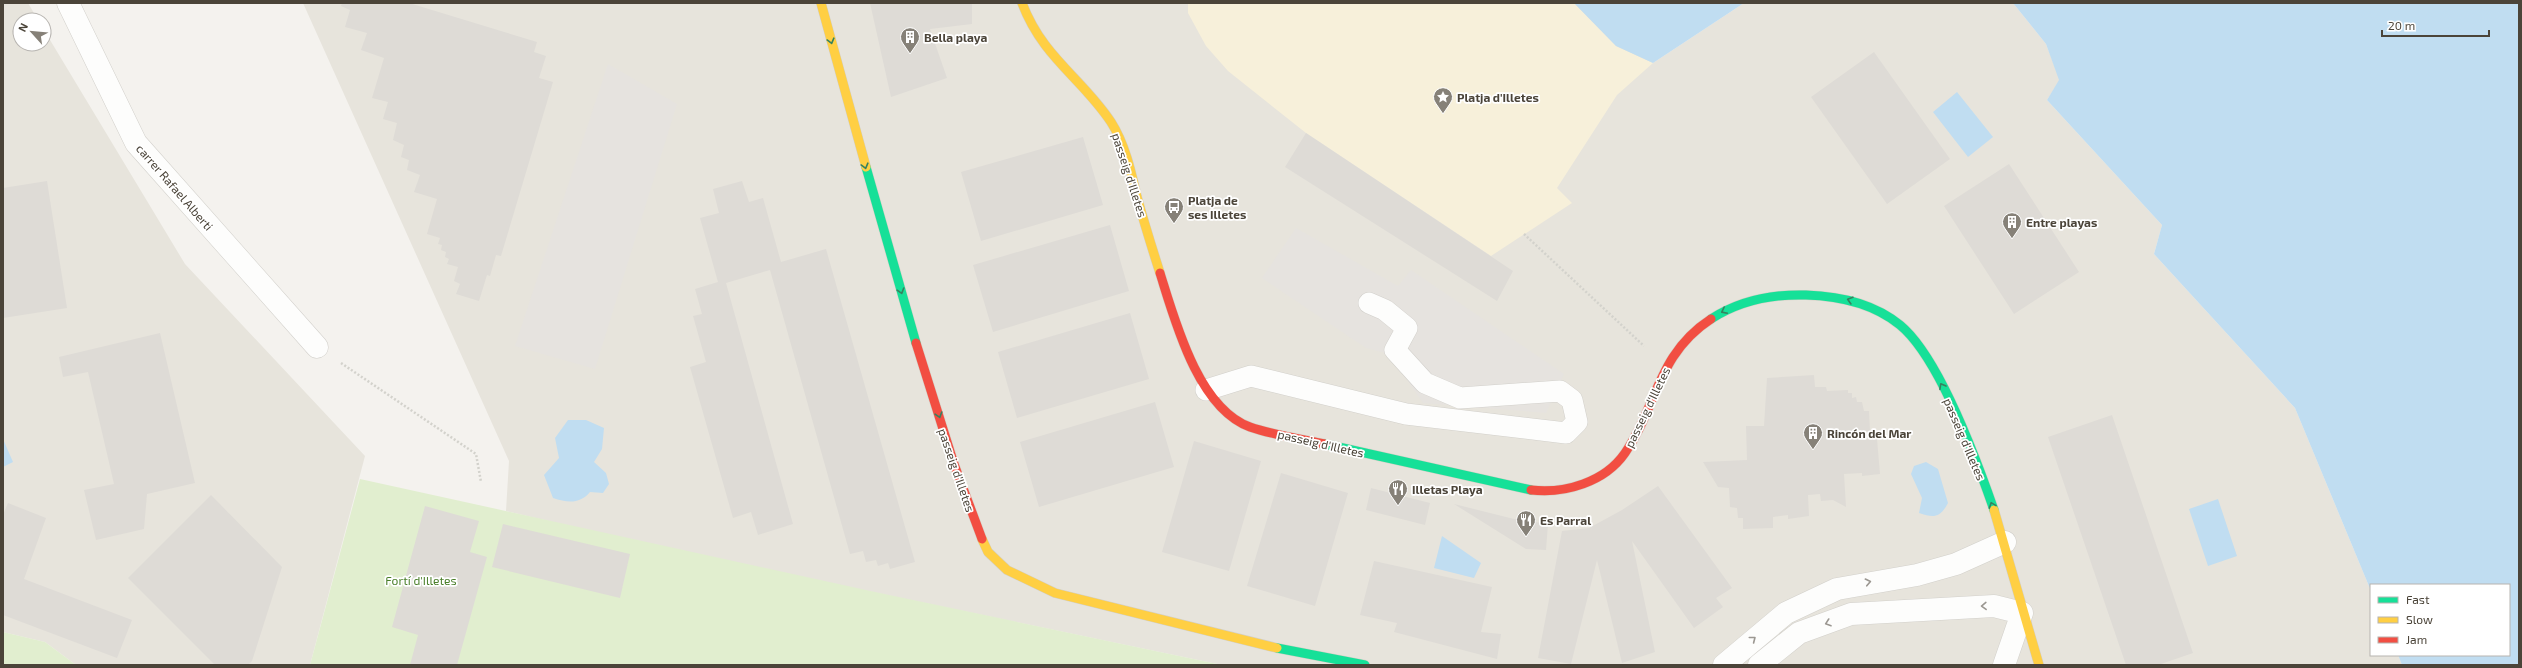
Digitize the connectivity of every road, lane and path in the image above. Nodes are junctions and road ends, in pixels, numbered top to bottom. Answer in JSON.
{"nodes":[{"id":1,"x":68,"y":3,"type":"edge"},
{"id":2,"x":821,"y":3,"type":"edge"},
{"id":3,"x":1022,"y":3,"type":"edge"},
{"id":4,"x":1524,"y":234,"type":"dead end"},
{"id":5,"x":1369,"y":303,"type":"dead end"},
{"id":6,"x":317,"y":347,"type":"joint"},
{"id":7,"x":1646,"y":348,"type":"dead end"},
{"id":8,"x":1206,"y":390,"type":"junction"},
{"id":9,"x":481,"y":482,"type":"dead end"},
{"id":10,"x":2005,"y":542,"type":"junction"},
{"id":11,"x":2022,"y":613,"type":"junction"},
{"id":12,"x":1365,"y":665,"type":"edge"},
{"id":13,"x":1724,"y":665,"type":"edge"},
{"id":14,"x":1759,"y":665,"type":"edge"},
{"id":15,"x":2004,"y":665,"type":"edge"},
{"id":16,"x":2039,"y":665,"type":"edge"}],
"edges":[{"from":1,"to":6,"type":"street","name":"carrer Rafael Alberti"},
{"from":2,"to":12,"type":"street","name":"passeig d'Illetes","one_way":true},
{"from":3,"to":8,"type":"street","name":"passeig d'Illetes"},
{"from":4,"to":7,"type":"path"},
{"from":5,"to":8,"type":"lane"},
{"from":6,"to":9,"type":"path"},
{"from":10,"to":8,"type":"street","name":"passeig d'Illetes","one_way":true},
{"from":10,"to":11,"type":"street","name":"passeig d'Illetes"},
{"from":13,"to":10,"type":"street","one_way":true},
{"from":11,"to":14,"type":"street","one_way":true},
{"from":11,"to":15,"type":"street"},
{"from":11,"to":16,"type":"street","name":"passeig d'Illetes"}]}
